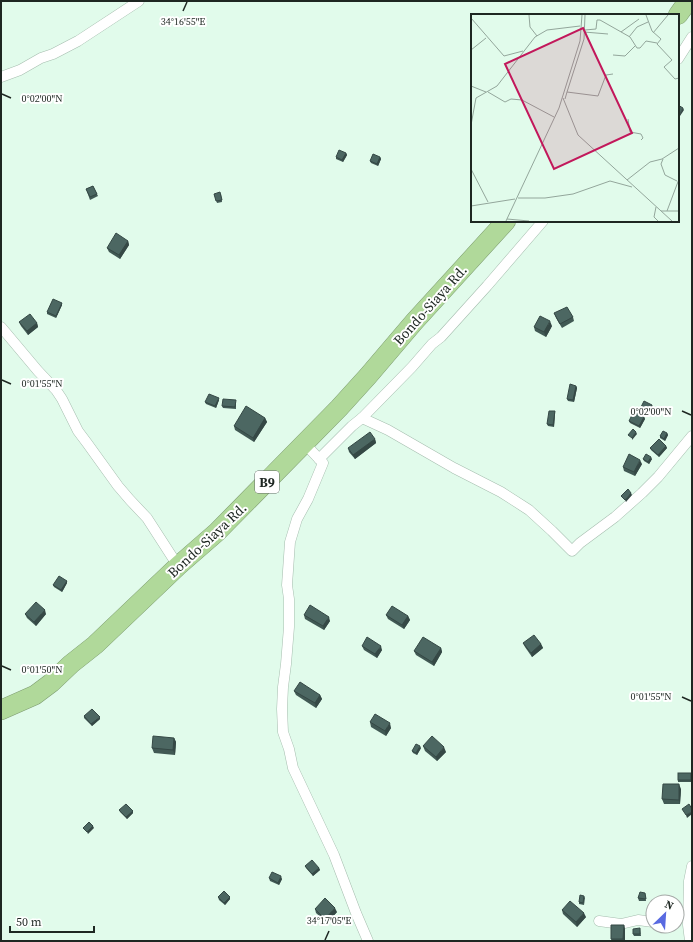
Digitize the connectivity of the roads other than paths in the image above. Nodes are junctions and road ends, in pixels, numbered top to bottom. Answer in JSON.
{"nodes":[{"id":1,"x":139,"y":1,"type":"edge"},
{"id":2,"x":688,"y":1,"type":"edge"},
{"id":3,"x":679,"y":14,"type":"edge"},
{"id":4,"x":692,"y":39,"type":"edge"},
{"id":5,"x":679,"y":58,"type":"edge"},
{"id":6,"x":1,"y":77,"type":"edge"},
{"id":7,"x":505,"y":222,"type":"edge"},
{"id":8,"x":543,"y":222,"type":"edge"},
{"id":9,"x":1,"y":327,"type":"edge"},
{"id":10,"x":362,"y":418,"type":"junction"},
{"id":11,"x":692,"y":436,"type":"edge"},
{"id":12,"x":304,"y":444,"type":"junction"},
{"id":13,"x":319,"y":459,"type":"junction"},
{"id":14,"x":178,"y":566,"type":"junction"},
{"id":15,"x":1,"y":710,"type":"edge"},
{"id":16,"x":692,"y":866,"type":"edge"},
{"id":17,"x":688,"y":912,"type":"junction"},
{"id":18,"x":685,"y":913,"type":"edge"},
{"id":19,"x":599,"y":921,"type":"dead end"},
{"id":20,"x":645,"y":921,"type":"edge"},
{"id":21,"x":368,"y":941,"type":"edge"},
{"id":22,"x":690,"y":941,"type":"edge"}],
"edges":[{"from":1,"to":6,"type":"street"},
{"from":2,"to":3,"type":"highway"},
{"from":4,"to":5,"type":"street"},
{"from":7,"to":12,"type":"highway","name":"Bondo-Siaya Rd.","number":"B9"},
{"from":8,"to":10,"type":"street"},
{"from":9,"to":14,"type":"street"},
{"from":10,"to":11,"type":"street"},
{"from":10,"to":13,"type":"street"},
{"from":12,"to":13,"type":"street"},
{"from":12,"to":14,"type":"highway","name":"Bondo-Siaya Rd.","number":"B9"},
{"from":13,"to":21,"type":"street"},
{"from":14,"to":15,"type":"highway","name":"Bondo-Siaya Rd.","number":"B9"},
{"from":16,"to":17,"type":"street"},
{"from":17,"to":18,"type":"street"},
{"from":17,"to":22,"type":"street"},
{"from":19,"to":20,"type":"street"}]}
